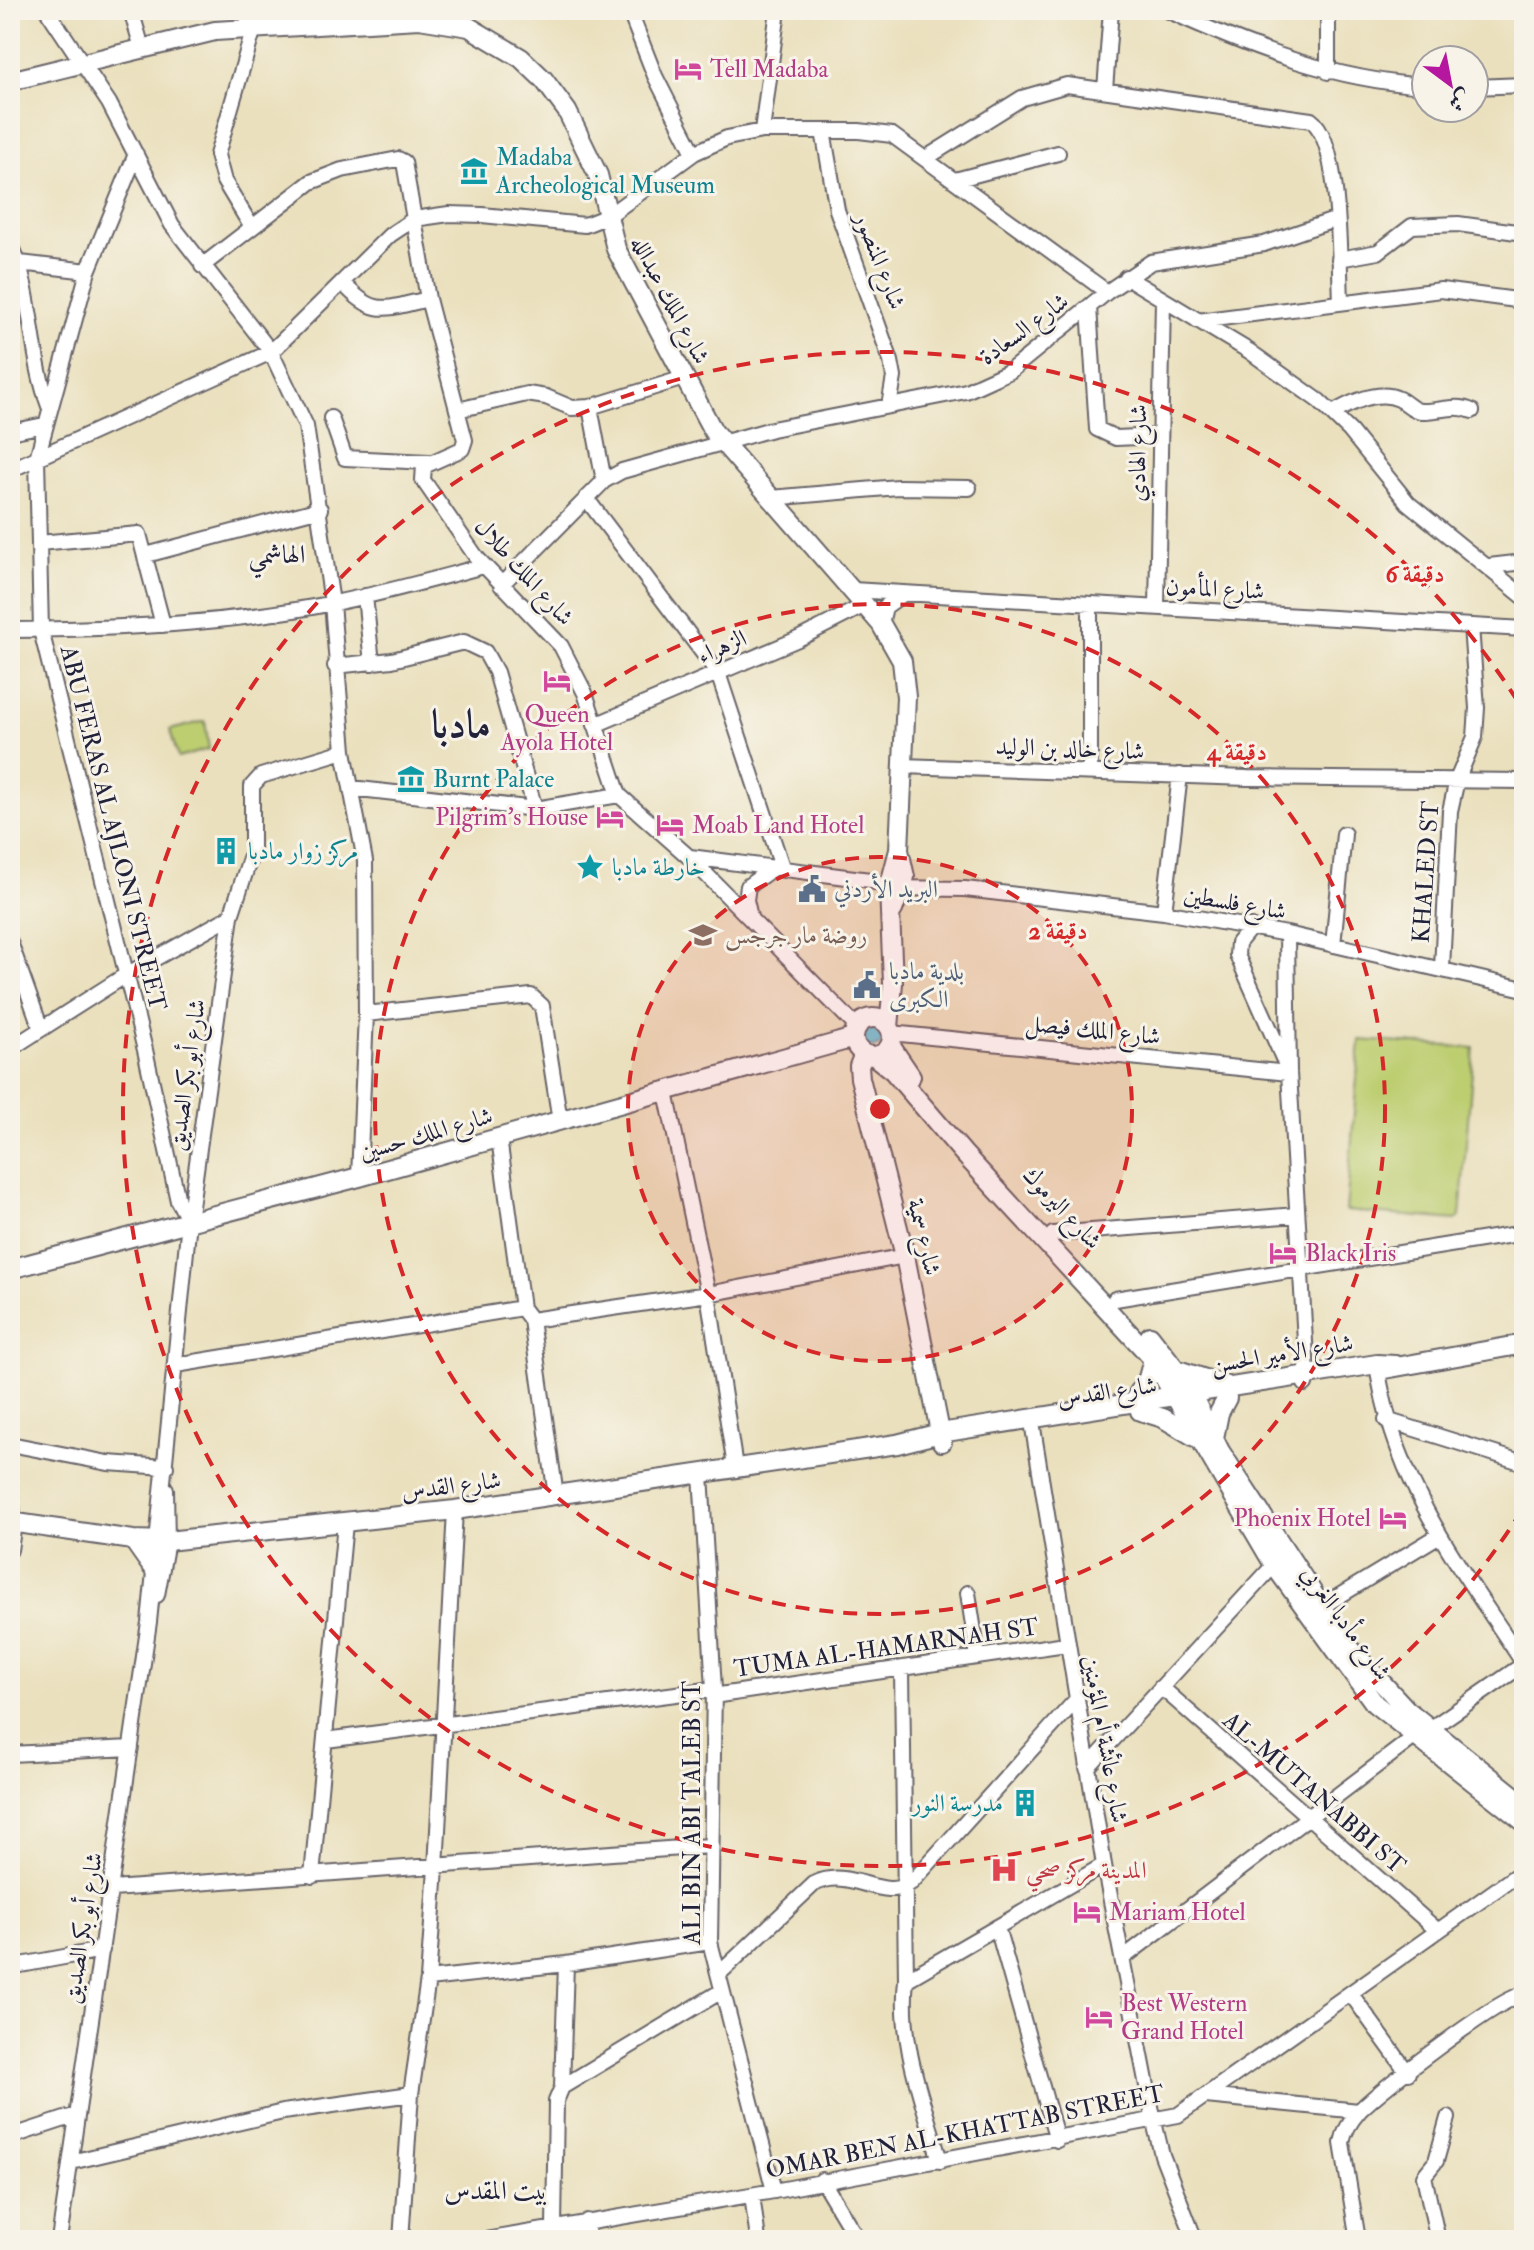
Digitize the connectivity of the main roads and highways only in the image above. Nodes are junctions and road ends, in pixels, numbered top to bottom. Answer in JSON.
{"nodes":[{"id":1,"x":250,"y":22,"type":"edge"},
{"id":2,"x":10,"y":81,"type":"edge"},
{"id":3,"x":890,"y":1035,"type":"junction"},
{"id":4,"x":862,"y":1044,"type":"junction"},
{"id":5,"x":10,"y":1269,"type":"edge"},
{"id":6,"x":1524,"y":1344,"type":"edge"},
{"id":7,"x":1153,"y":1359,"type":"junction"},
{"id":8,"x":1178,"y":1370,"type":"junction"},
{"id":9,"x":1230,"y":1393,"type":"junction"},
{"id":10,"x":1187,"y":1400,"type":"junction"},
{"id":11,"x":1137,"y":1406,"type":"junction"},
{"id":12,"x":1054,"y":1420,"type":"junction"},
{"id":13,"x":941,"y":1437,"type":"junction"},
{"id":14,"x":1206,"y":1438,"type":"junction"},
{"id":15,"x":12,"y":1523,"type":"edge"},
{"id":16,"x":133,"y":1540,"type":"junction"},
{"id":17,"x":152,"y":1567,"type":"road end"},
{"id":18,"x":1422,"y":1733,"type":"junction"},
{"id":19,"x":1524,"y":1804,"type":"edge"},
{"id":20,"x":1524,"y":1822,"type":"edge"}],
"edges":[{"from":1,"to":2,"type":"main road","name":"شارع الملك عبدالله"},
{"from":1,"to":3,"type":"main road","name":"شارع الملك عبدالله"},
{"from":3,"to":4,"type":"main road"},
{"from":3,"to":4,"type":"main road"},
{"from":3,"to":8,"type":"main road","name":"شارع اليرموك"},
{"from":4,"to":5,"type":"main road","name":"شارع الملك حسين"},
{"from":4,"to":7,"type":"main road","name":"شارع اليرموك"},
{"from":4,"to":13,"type":"main road","name":"شارع سمية"},
{"from":6,"to":9,"type":"main road","name":"شارع الأمير الحسن"},
{"from":7,"to":10,"type":"main road","name":"شارع اليرموك"},
{"from":7,"to":11,"type":"main road"},
{"from":8,"to":9,"type":"main road"},
{"from":8,"to":10,"type":"main road","name":"شارع اليرموك"},
{"from":9,"to":10,"type":"main road","name":"شارع الأمير الحسن"},
{"from":9,"to":14,"type":"main road"},
{"from":10,"to":11,"type":"main road","name":"شارع القدس"},
{"from":10,"to":14,"type":"main road","name":"شارع مأدبا الغربي"},
{"from":11,"to":12,"type":"main road","name":"شارع القدس"},
{"from":11,"to":14,"type":"main road"},
{"from":12,"to":13,"type":"main road","name":"شارع القدس"},
{"from":12,"to":13,"type":"main road","name":"شارع القدس"},
{"from":13,"to":16,"type":"main road","name":"شارع القدس"},
{"from":14,"to":18,"type":"main road","name":"شارع مأدبا الغربي"},
{"from":14,"to":18,"type":"main road","name":"شارع مأدبا الغربي"},
{"from":15,"to":16,"type":"main road","name":"شارع القدس"},
{"from":16,"to":17,"type":"main road"},
{"from":18,"to":19,"type":"main road","name":"شارع مأدبا الغربي"},
{"from":18,"to":20,"type":"main road","name":"شارع مأدبا الغربي"}]}
